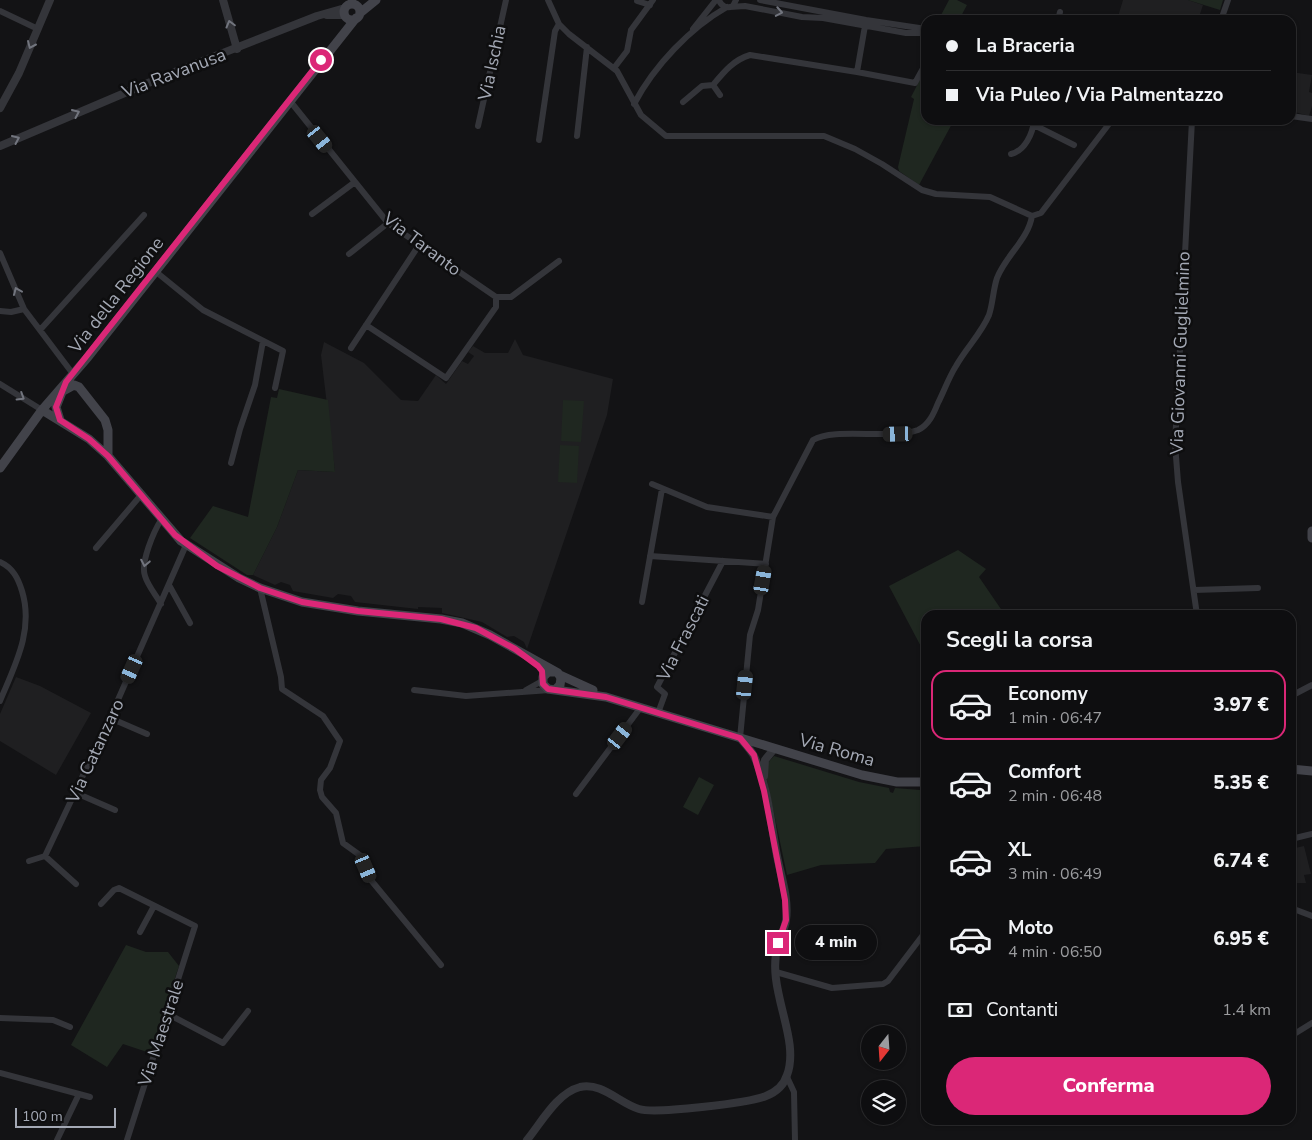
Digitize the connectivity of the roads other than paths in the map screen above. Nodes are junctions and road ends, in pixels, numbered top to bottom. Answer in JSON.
{"nodes":[{"id":1,"x":50,"y":0,"type":"edge"},
{"id":2,"x":223,"y":0,"type":"edge"},
{"id":3,"x":363,"y":0,"type":"edge"},
{"id":4,"x":376,"y":0,"type":"edge"},
{"id":5,"x":506,"y":0,"type":"edge"},
{"id":6,"x":548,"y":0,"type":"edge"},
{"id":7,"x":718,"y":0,"type":"edge"},
{"id":8,"x":736,"y":0,"type":"edge"},
{"id":9,"x":760,"y":0,"type":"edge"},
{"id":10,"x":1228,"y":0,"type":"edge"},
{"id":11,"x":637,"y":1,"type":"edge"},
{"id":12,"x":651,"y":3,"type":"edge"},
{"id":13,"x":729,"y":7,"type":"junction"},
{"id":14,"x":0,"y":11,"type":"edge"},
{"id":15,"x":347,"y":11,"type":"junction"},
{"id":16,"x":1060,"y":12,"type":"dead end"},
{"id":17,"x":358,"y":15,"type":"junction"},
{"id":18,"x":1059,"y":15,"type":"edge"},
{"id":19,"x":1223,"y":15,"type":"edge"},
{"id":20,"x":866,"y":23,"type":"junction"},
{"id":21,"x":559,"y":24,"type":"junction"},
{"id":22,"x":38,"y":29,"type":"junction"},
{"id":23,"x":921,"y":32,"type":"edge"},
{"id":24,"x":687,"y":38,"type":"junction"},
{"id":25,"x":332,"y":47,"type":"junction"},
{"id":26,"x":587,"y":47,"type":"junction"},
{"id":27,"x":237,"y":49,"type":"junction"},
{"id":28,"x":614,"y":68,"type":"junction"},
{"id":29,"x":857,"y":72,"type":"junction"},
{"id":30,"x":921,"y":72,"type":"edge"},
{"id":31,"x":713,"y":85,"type":"junction"},
{"id":32,"x":720,"y":95,"type":"dead end"},
{"id":33,"x":290,"y":100,"type":"junction"},
{"id":34,"x":683,"y":102,"type":"dead end"},
{"id":35,"x":634,"y":104,"type":"junction"},
{"id":36,"x":0,"y":108,"type":"edge"},
{"id":37,"x":1296,"y":117,"type":"edge"},
{"id":38,"x":1312,"y":119,"type":"edge"},
{"id":39,"x":1033,"y":125,"type":"edge"},
{"id":40,"x":1039,"y":125,"type":"edge"},
{"id":41,"x":1101,"y":125,"type":"edge"},
{"id":42,"x":1108,"y":125,"type":"edge"},
{"id":43,"x":1192,"y":125,"type":"edge"},
{"id":44,"x":478,"y":126,"type":"dead end"},
{"id":45,"x":577,"y":136,"type":"dead end"},
{"id":46,"x":1097,"y":137,"type":"junction"},
{"id":47,"x":539,"y":140,"type":"dead end"},
{"id":48,"x":1074,"y":145,"type":"dead end"},
{"id":49,"x":0,"y":146,"type":"edge"},
{"id":50,"x":1011,"y":154,"type":"dead end"},
{"id":51,"x":355,"y":182,"type":"junction"},
{"id":52,"x":312,"y":214,"type":"dead end"},
{"id":53,"x":144,"y":216,"type":"dead end"},
{"id":54,"x":1032,"y":216,"type":"junction"},
{"id":55,"x":388,"y":223,"type":"junction"},
{"id":56,"x":419,"y":245,"type":"junction"},
{"id":57,"x":0,"y":253,"type":"edge"},
{"id":58,"x":349,"y":254,"type":"dead end"},
{"id":59,"x":560,"y":261,"type":"dead end"},
{"id":60,"x":155,"y":271,"type":"junction"},
{"id":61,"x":496,"y":297,"type":"junction"},
{"id":62,"x":24,"y":309,"type":"junction"},
{"id":63,"x":0,"y":311,"type":"edge"},
{"id":64,"x":366,"y":325,"type":"junction"},
{"id":65,"x":40,"y":330,"type":"junction"},
{"id":66,"x":263,"y":341,"type":"junction"},
{"id":67,"x":351,"y":348,"type":"dead end"},
{"id":68,"x":88,"y":357,"type":"junction"},
{"id":69,"x":73,"y":374,"type":"junction"},
{"id":70,"x":0,"y":384,"type":"edge"},
{"id":71,"x":80,"y":387,"type":"junction"},
{"id":72,"x":276,"y":388,"type":"dead end"},
{"id":73,"x":58,"y":394,"type":"junction"},
{"id":74,"x":42,"y":410,"type":"junction"},
{"id":75,"x":60,"y":420,"type":"junction"},
{"id":76,"x":105,"y":420,"type":"junction"},
{"id":77,"x":89,"y":439,"type":"junction"},
{"id":78,"x":108,"y":456,"type":"junction"},
{"id":79,"x":231,"y":463,"type":"dead end"},
{"id":80,"x":0,"y":468,"type":"edge"},
{"id":81,"x":652,"y":484,"type":"dead end"},
{"id":82,"x":662,"y":488,"type":"junction"},
{"id":83,"x":140,"y":496,"type":"junction"},
{"id":84,"x":773,"y":517,"type":"junction"},
{"id":85,"x":161,"y":520,"type":"junction"},
{"id":86,"x":1312,"y":531,"type":"edge"},
{"id":87,"x":1312,"y":538,"type":"edge"},
{"id":88,"x":186,"y":545,"type":"junction"},
{"id":89,"x":96,"y":548,"type":"dead end"},
{"id":90,"x":650,"y":556,"type":"junction"},
{"id":91,"x":723,"y":561,"type":"junction"},
{"id":92,"x":0,"y":562,"type":"edge"},
{"id":93,"x":766,"y":564,"type":"junction"},
{"id":94,"x":168,"y":586,"type":"junction"},
{"id":95,"x":260,"y":588,"type":"junction"},
{"id":96,"x":1258,"y":588,"type":"dead end"},
{"id":97,"x":1194,"y":590,"type":"junction"},
{"id":98,"x":642,"y":602,"type":"dead end"},
{"id":99,"x":161,"y":604,"type":"junction"},
{"id":100,"x":1196,"y":610,"type":"edge"},
{"id":101,"x":190,"y":623,"type":"dead end"},
{"id":102,"x":515,"y":649,"type":"junction"},
{"id":103,"x":557,"y":674,"type":"junction"},
{"id":104,"x":542,"y":679,"type":"junction"},
{"id":105,"x":1312,"y":686,"type":"edge"},
{"id":106,"x":414,"y":690,"type":"dead end"},
{"id":107,"x":553,"y":690,"type":"junction"},
{"id":108,"x":520,"y":693,"type":"junction"},
{"id":109,"x":1296,"y":694,"type":"edge"},
{"id":110,"x":606,"y":697,"type":"junction"},
{"id":111,"x":0,"y":701,"type":"edge"},
{"id":112,"x":641,"y":707,"type":"junction"},
{"id":113,"x":658,"y":713,"type":"junction"},
{"id":114,"x":110,"y":718,"type":"junction"},
{"id":115,"x":147,"y":734,"type":"dead end"},
{"id":116,"x":740,"y":738,"type":"junction"},
{"id":117,"x":760,"y":745,"type":"junction"},
{"id":118,"x":774,"y":749,"type":"junction"},
{"id":119,"x":754,"y":755,"type":"junction"},
{"id":120,"x":763,"y":768,"type":"junction"},
{"id":121,"x":1296,"y":769,"type":"edge"},
{"id":122,"x":1312,"y":771,"type":"edge"},
{"id":123,"x":921,"y":782,"type":"edge"},
{"id":124,"x":764,"y":791,"type":"junction"},
{"id":125,"x":76,"y":792,"type":"junction"},
{"id":126,"x":576,"y":794,"type":"dead end"},
{"id":127,"x":115,"y":810,"type":"dead end"},
{"id":128,"x":1312,"y":834,"type":"edge"},
{"id":129,"x":1296,"y":838,"type":"edge"},
{"id":130,"x":45,"y":856,"type":"junction"},
{"id":131,"x":29,"y":861,"type":"dead end"},
{"id":132,"x":76,"y":884,"type":"dead end"},
{"id":133,"x":101,"y":904,"type":"dead end"},
{"id":134,"x":154,"y":906,"type":"junction"},
{"id":135,"x":1296,"y":910,"type":"edge"},
{"id":136,"x":1312,"y":916,"type":"edge"},
{"id":137,"x":140,"y":932,"type":"dead end"},
{"id":138,"x":921,"y":937,"type":"edge"},
{"id":139,"x":441,"y":965,"type":"dead end"},
{"id":140,"x":776,"y":972,"type":"junction"},
{"id":141,"x":248,"y":1011,"type":"dead end"},
{"id":142,"x":168,"y":1014,"type":"junction"},
{"id":143,"x":0,"y":1018,"type":"edge"},
{"id":144,"x":1312,"y":1023,"type":"edge"},
{"id":145,"x":70,"y":1027,"type":"dead end"},
{"id":146,"x":1296,"y":1033,"type":"edge"},
{"id":147,"x":0,"y":1073,"type":"edge"},
{"id":148,"x":787,"y":1077,"type":"junction"},
{"id":149,"x":79,"y":1094,"type":"junction"},
{"id":150,"x":90,"y":1097,"type":"dead end"},
{"id":151,"x":57,"y":1140,"type":"edge"},
{"id":152,"x":126,"y":1140,"type":"edge"},
{"id":153,"x":527,"y":1140,"type":"edge"},
{"id":154,"x":795,"y":1140,"type":"edge"}],
"edges":[{"from":1,"to":22,"type":"street"},
{"from":27,"to":2,"type":"street","one_way":true},
{"from":3,"to":15,"type":"main road"},
{"from":4,"to":17,"type":"main road"},
{"from":5,"to":44,"type":"street","name":"Via Ischia"},
{"from":6,"to":21,"type":"street"},
{"from":7,"to":13,"type":"street"},
{"from":7,"to":24,"type":"street"},
{"from":8,"to":13,"type":"street"},
{"from":9,"to":20,"type":"street"},
{"from":10,"to":19,"type":"street"},
{"from":11,"to":12,"type":"street"},
{"from":12,"to":28,"type":"street"},
{"from":13,"to":20,"type":"street","one_way":true},
{"from":13,"to":24,"type":"street"},
{"from":14,"to":22,"type":"street"},
{"from":15,"to":17,"type":"main road"},
{"from":15,"to":17,"type":"main road"},
{"from":15,"to":25,"type":"main road"},
{"from":15,"to":27,"type":"street","name":"Via Ravanusa"},
{"from":16,"to":18,"type":"street"},
{"from":17,"to":25,"type":"main road"},
{"from":20,"to":23,"type":"street"},
{"from":20,"to":29,"type":"street"},
{"from":21,"to":26,"type":"street"},
{"from":21,"to":47,"type":"street"},
{"from":22,"to":36,"type":"street","one_way":true},
{"from":24,"to":35,"type":"street"},
{"from":25,"to":33,"type":"main road","name":"Via della Regione"},
{"from":26,"to":28,"type":"street"},
{"from":26,"to":45,"type":"street"},
{"from":49,"to":27,"type":"street","name":"Via Ravanusa","one_way":true},
{"from":28,"to":35,"type":"street"},
{"from":29,"to":30,"type":"street"},
{"from":29,"to":31,"type":"street"},
{"from":31,"to":32,"type":"street"},
{"from":31,"to":34,"type":"street"},
{"from":33,"to":51,"type":"street","name":"Via Taranto"},
{"from":33,"to":60,"type":"main road","name":"Via della Regione"},
{"from":35,"to":54,"type":"street"},
{"from":37,"to":38,"type":"street"},
{"from":39,"to":50,"type":"street"},
{"from":40,"to":48,"type":"street"},
{"from":41,"to":46,"type":"street"},
{"from":42,"to":46,"type":"street"},
{"from":43,"to":97,"type":"street","name":"Via Giovanni Guglielmino"},
{"from":46,"to":54,"type":"street"},
{"from":51,"to":52,"type":"street"},
{"from":51,"to":55,"type":"street","name":"Via Taranto"},
{"from":53,"to":65,"type":"street"},
{"from":54,"to":84,"type":"street"},
{"from":55,"to":56,"type":"street","name":"Via Taranto"},
{"from":55,"to":58,"type":"street"},
{"from":56,"to":61,"type":"street","name":"Via Taranto"},
{"from":56,"to":64,"type":"street"},
{"from":62,"to":57,"type":"street","one_way":true},
{"from":59,"to":61,"type":"street"},
{"from":60,"to":66,"type":"street"},
{"from":60,"to":68,"type":"main road","name":"Via della Regione"},
{"from":61,"to":64,"type":"street"},
{"from":62,"to":63,"type":"street"},
{"from":62,"to":65,"type":"street"},
{"from":64,"to":67,"type":"street"},
{"from":65,"to":69,"type":"street"},
{"from":66,"to":72,"type":"street"},
{"from":66,"to":79,"type":"street"},
{"from":68,"to":69,"type":"main road","name":"Via della Regione"},
{"from":68,"to":71,"type":"main road"},
{"from":69,"to":73,"type":"main road","name":"Via della Regione"},
{"from":70,"to":74,"type":"street","one_way":true},
{"from":71,"to":73,"type":"main road"},
{"from":71,"to":76,"type":"main road"},
{"from":73,"to":74,"type":"main road","name":"Via della Regione"},
{"from":73,"to":75,"type":"main road"},
{"from":74,"to":75,"type":"main road"},
{"from":74,"to":80,"type":"main road","name":"Via della Regione"},
{"from":75,"to":77,"type":"main road"},
{"from":76,"to":77,"type":"main road"},
{"from":76,"to":78,"type":"main road"},
{"from":77,"to":78,"type":"main road"},
{"from":78,"to":83,"type":"main road"},
{"from":81,"to":82,"type":"street"},
{"from":82,"to":84,"type":"street"},
{"from":82,"to":90,"type":"street"},
{"from":83,"to":85,"type":"main road"},
{"from":83,"to":89,"type":"street"},
{"from":84,"to":93,"type":"street"},
{"from":85,"to":88,"type":"main road"},
{"from":85,"to":99,"type":"street","one_way":true},
{"from":86,"to":87,"type":"main road"},
{"from":88,"to":94,"type":"street","name":"Via Catanzaro"},
{"from":88,"to":95,"type":"main road"},
{"from":90,"to":91,"type":"street"},
{"from":90,"to":98,"type":"street"},
{"from":91,"to":93,"type":"street"},
{"from":91,"to":113,"type":"street","name":"Via Frascati"},
{"from":92,"to":111,"type":"street"},
{"from":93,"to":116,"type":"street"},
{"from":94,"to":99,"type":"street","name":"Via Catanzaro"},
{"from":94,"to":101,"type":"street"},
{"from":95,"to":102,"type":"main road"},
{"from":95,"to":139,"type":"street"},
{"from":96,"to":97,"type":"street"},
{"from":97,"to":100,"type":"street","name":"Via Giovanni Guglielmino"},
{"from":99,"to":114,"type":"street","name":"Via Catanzaro"},
{"from":102,"to":103,"type":"main road"},
{"from":102,"to":104,"type":"main road"},
{"from":103,"to":104,"type":"main road"},
{"from":103,"to":107,"type":"main road"},
{"from":103,"to":110,"type":"main road"},
{"from":104,"to":107,"type":"main road"},
{"from":104,"to":108,"type":"street"},
{"from":105,"to":109,"type":"street"},
{"from":106,"to":108,"type":"street"},
{"from":107,"to":108,"type":"street"},
{"from":107,"to":110,"type":"main road"},
{"from":110,"to":112,"type":"main road","name":"Via Roma"},
{"from":112,"to":113,"type":"main road","name":"Via Roma"},
{"from":112,"to":126,"type":"street"},
{"from":113,"to":116,"type":"main road","name":"Via Roma"},
{"from":114,"to":115,"type":"street"},
{"from":114,"to":125,"type":"street","name":"Via Catanzaro"},
{"from":116,"to":117,"type":"main road","name":"Via Roma"},
{"from":116,"to":119,"type":"street"},
{"from":117,"to":118,"type":"main road","name":"Via Roma"},
{"from":117,"to":119,"type":"street"},
{"from":117,"to":120,"type":"street"},
{"from":118,"to":120,"type":"street"},
{"from":118,"to":123,"type":"main road","name":"Via Roma"},
{"from":119,"to":124,"type":"street"},
{"from":120,"to":124,"type":"street"},
{"from":121,"to":122,"type":"main road"},
{"from":124,"to":140,"type":"street"},
{"from":125,"to":127,"type":"street"},
{"from":125,"to":130,"type":"street","name":"Via Catanzaro"},
{"from":128,"to":129,"type":"street"},
{"from":130,"to":131,"type":"street"},
{"from":130,"to":132,"type":"street"},
{"from":133,"to":134,"type":"street"},
{"from":134,"to":137,"type":"street"},
{"from":134,"to":142,"type":"street","name":"Via Maestrale"},
{"from":135,"to":136,"type":"street"},
{"from":138,"to":140,"type":"street"},
{"from":140,"to":148,"type":"street"},
{"from":141,"to":142,"type":"street"},
{"from":142,"to":152,"type":"street","name":"Via Maestrale"},
{"from":143,"to":145,"type":"street"},
{"from":144,"to":146,"type":"street"},
{"from":147,"to":149,"type":"street"},
{"from":148,"to":153,"type":"street"},
{"from":148,"to":154,"type":"street"},
{"from":149,"to":150,"type":"street"},
{"from":149,"to":151,"type":"street"}]}
